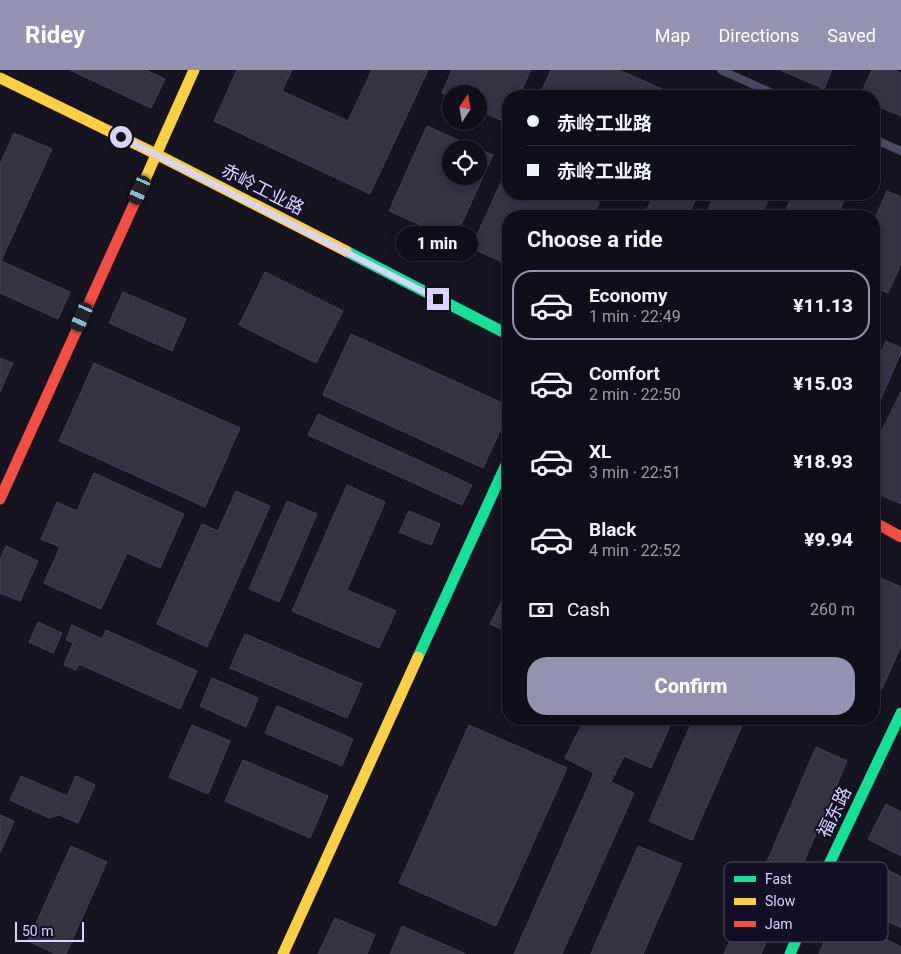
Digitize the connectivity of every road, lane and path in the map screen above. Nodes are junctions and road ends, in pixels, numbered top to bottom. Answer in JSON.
{"nodes":[{"id":1,"x":194,"y":70,"type":"edge"},
{"id":2,"x":721,"y":70,"type":"edge"},
{"id":3,"x":0,"y":78,"type":"edge"},
{"id":4,"x":766,"y":90,"type":"edge"},
{"id":5,"x":880,"y":142,"type":"edge"},
{"id":6,"x":901,"y":151,"type":"edge"},
{"id":7,"x":156,"y":154,"type":"junction"},
{"id":8,"x":502,"y":331,"type":"edge"},
{"id":9,"x":502,"y":473,"type":"edge"},
{"id":10,"x":0,"y":499,"type":"edge"},
{"id":11,"x":880,"y":525,"type":"edge"},
{"id":12,"x":901,"y":537,"type":"edge"},
{"id":13,"x":901,"y":713,"type":"edge"},
{"id":14,"x":830,"y":862,"type":"edge"},
{"id":15,"x":795,"y":942,"type":"edge"},
{"id":16,"x":283,"y":954,"type":"edge"},
{"id":17,"x":790,"y":954,"type":"edge"}],
"edges":[{"from":1,"to":7,"type":"street"},
{"from":2,"to":4,"type":"street"},
{"from":3,"to":7,"type":"street","name":"赤岭工业路"},
{"from":5,"to":6,"type":"street"},
{"from":7,"to":8,"type":"street","name":"赤岭工业路"},
{"from":7,"to":10,"type":"street"},
{"from":9,"to":16,"type":"street"},
{"from":11,"to":12,"type":"street"},
{"from":13,"to":14,"type":"street","name":"福东路"},
{"from":15,"to":17,"type":"street","name":"福东路"}]}
